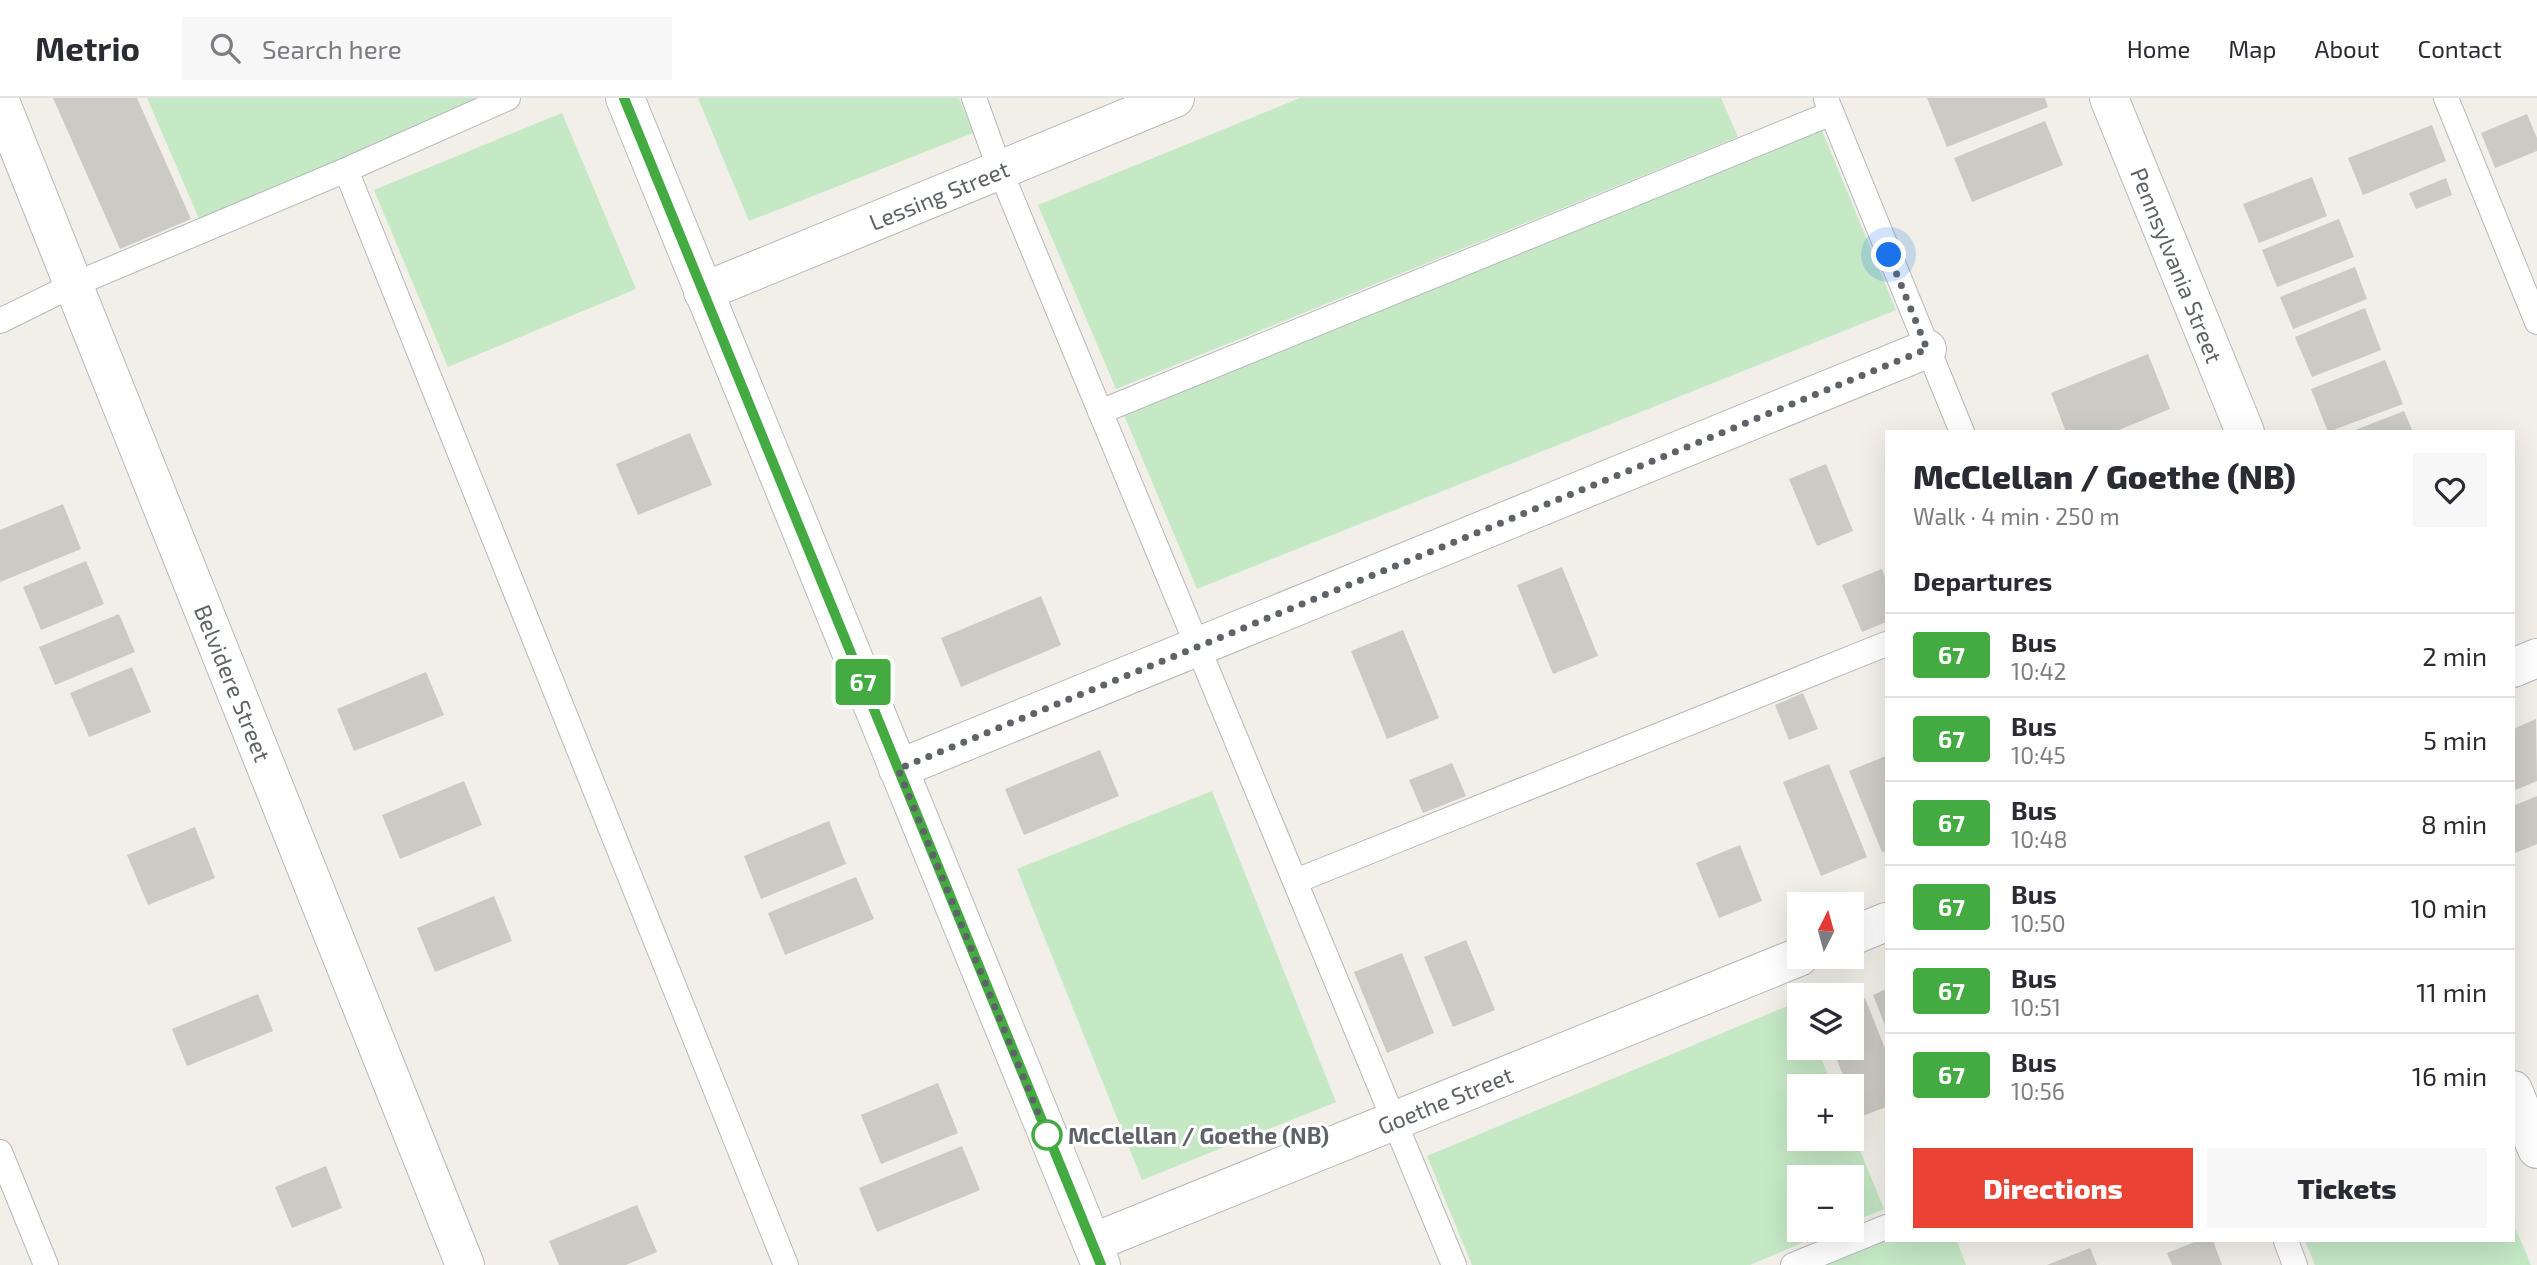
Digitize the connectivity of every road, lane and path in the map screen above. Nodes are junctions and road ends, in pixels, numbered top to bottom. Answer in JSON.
{"nodes":[{"id":1,"x":508,"y":98,"type":"edge"},
{"id":2,"x":625,"y":98,"type":"edge"},
{"id":3,"x":974,"y":98,"type":"edge"},
{"id":4,"x":1175,"y":98,"type":"edge"},
{"id":5,"x":2109,"y":98,"type":"edge"},
{"id":6,"x":2446,"y":98,"type":"edge"},
{"id":7,"x":0,"y":101,"type":"edge"},
{"id":8,"x":1829,"y":106,"type":"edge"},
{"id":9,"x":346,"y":170,"type":"junction"},
{"id":10,"x":1000,"y":170,"type":"junction"},
{"id":11,"x":74,"y":285,"type":"junction"},
{"id":12,"x":703,"y":292,"type":"junction"},
{"id":13,"x":0,"y":321,"type":"edge"},
{"id":14,"x":2537,"y":321,"type":"edge"},
{"id":15,"x":1927,"y":349,"type":"junction"},
{"id":16,"x":1100,"y":412,"type":"junction"},
{"id":17,"x":1961,"y":430,"type":"edge"},
{"id":18,"x":2244,"y":430,"type":"edge"},
{"id":19,"x":1885,"y":644,"type":"edge"},
{"id":20,"x":1199,"y":646,"type":"junction"},
{"id":21,"x":2537,"y":659,"type":"edge"},
{"id":22,"x":2515,"y":667,"type":"edge"},
{"id":23,"x":898,"y":769,"type":"junction"},
{"id":24,"x":1296,"y":881,"type":"junction"},
{"id":25,"x":1885,"y":922,"type":"edge"},
{"id":26,"x":1864,"y":931,"type":"edge"},
{"id":27,"x":1787,"y":962,"type":"edge"},
{"id":28,"x":2515,"y":1095,"type":"edge"},
{"id":29,"x":1395,"y":1121,"type":"junction"},
{"id":30,"x":2537,"y":1149,"type":"edge"},
{"id":31,"x":0,"y":1152,"type":"edge"},
{"id":32,"x":1885,"y":1227,"type":"edge"},
{"id":33,"x":2286,"y":1242,"type":"edge"},
{"id":34,"x":1096,"y":1254,"type":"edge"},
{"id":35,"x":46,"y":1265,"type":"edge"},
{"id":36,"x":465,"y":1265,"type":"edge"},
{"id":37,"x":786,"y":1265,"type":"edge"},
{"id":38,"x":1454,"y":1265,"type":"edge"},
{"id":39,"x":1793,"y":1265,"type":"edge"},
{"id":40,"x":2295,"y":1265,"type":"edge"}],
"edges":[{"from":1,"to":9,"type":"lane"},
{"from":2,"to":12,"type":"street"},
{"from":3,"to":10,"type":"lane"},
{"from":4,"to":10,"type":"street","name":"Lessing Street"},
{"from":5,"to":18,"type":"street","name":"Pennsylvania Street"},
{"from":6,"to":14,"type":"lane"},
{"from":7,"to":11,"type":"street","name":"Belvidere Street"},
{"from":8,"to":15,"type":"lane"},
{"from":8,"to":16,"type":"lane"},
{"from":9,"to":11,"type":"lane"},
{"from":9,"to":37,"type":"lane"},
{"from":10,"to":12,"type":"street","name":"Lessing Street"},
{"from":10,"to":16,"type":"lane"},
{"from":11,"to":13,"type":"lane"},
{"from":11,"to":36,"type":"street","name":"Belvidere Street"},
{"from":12,"to":23,"type":"street"},
{"from":15,"to":17,"type":"lane"},
{"from":15,"to":20,"type":"street"},
{"from":16,"to":20,"type":"lane"},
{"from":19,"to":24,"type":"lane"},
{"from":20,"to":23,"type":"street"},
{"from":20,"to":24,"type":"lane"},
{"from":21,"to":22,"type":"street"},
{"from":23,"to":34,"type":"street"},
{"from":24,"to":29,"type":"lane"},
{"from":25,"to":26,"type":"street"},
{"from":27,"to":29,"type":"street","name":"Goethe Street"},
{"from":28,"to":30,"type":"street"},
{"from":29,"to":34,"type":"street","name":"Goethe Street"},
{"from":29,"to":38,"type":"lane"},
{"from":31,"to":35,"type":"lane"},
{"from":32,"to":39,"type":"lane"},
{"from":33,"to":40,"type":"lane"}]}
